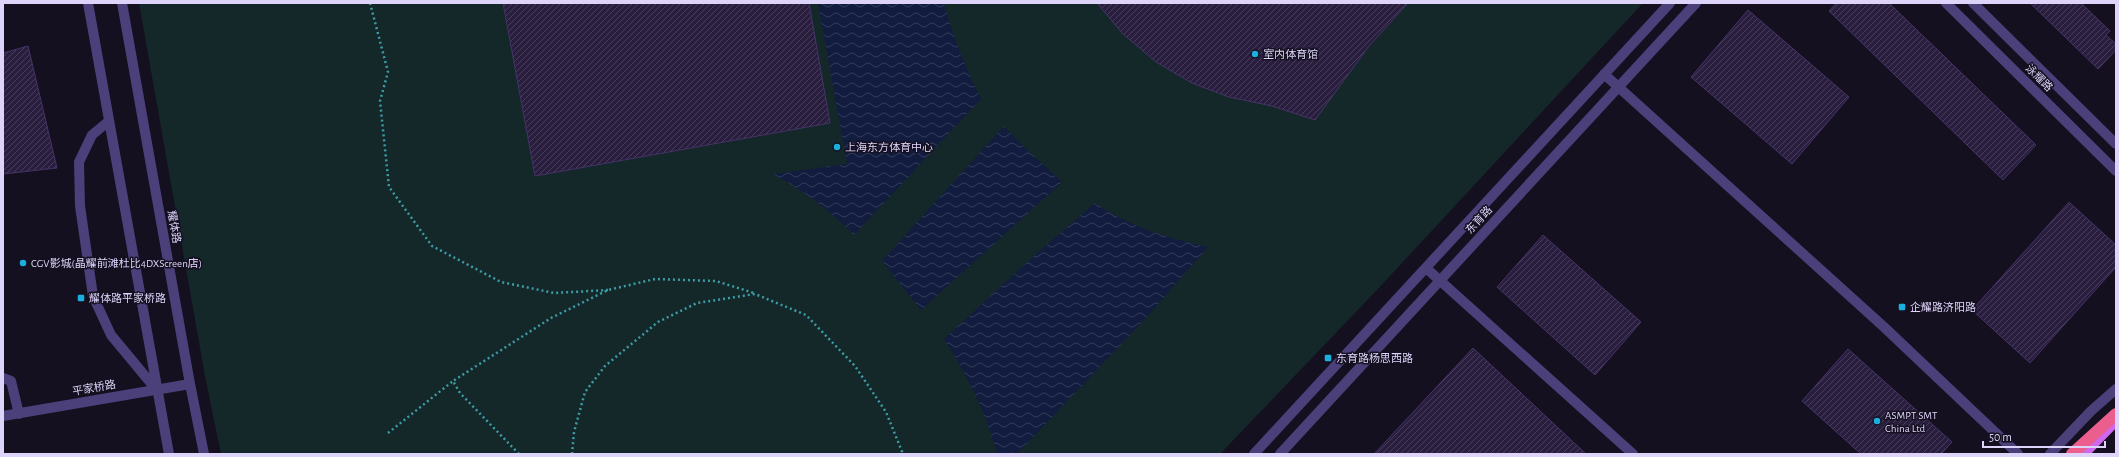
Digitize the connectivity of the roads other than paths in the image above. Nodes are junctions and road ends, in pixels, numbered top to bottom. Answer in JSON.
{"nodes":[{"id":1,"x":88,"y":3,"type":"edge"},
{"id":2,"x":122,"y":3,"type":"edge"},
{"id":3,"x":1670,"y":3,"type":"edge"},
{"id":4,"x":1696,"y":3,"type":"edge"},
{"id":5,"x":1946,"y":3,"type":"edge"},
{"id":6,"x":1973,"y":3,"type":"edge"},
{"id":7,"x":1604,"y":74,"type":"junction"},
{"id":8,"x":1618,"y":87,"type":"junction"},
{"id":9,"x":108,"y":121,"type":"junction"},
{"id":10,"x":2116,"y":144,"type":"edge"},
{"id":11,"x":2116,"y":171,"type":"edge"},
{"id":12,"x":1426,"y":268,"type":"junction"},
{"id":13,"x":1441,"y":279,"type":"junction"},
{"id":14,"x":3,"y":378,"type":"edge"},
{"id":15,"x":190,"y":384,"type":"junction"},
{"id":16,"x":2116,"y":389,"type":"edge"},
{"id":17,"x":156,"y":390,"type":"junction"},
{"id":18,"x":19,"y":414,"type":"junction"},
{"id":19,"x":2116,"y":414,"type":"edge"},
{"id":20,"x":3,"y":416,"type":"edge"},
{"id":21,"x":2116,"y":421,"type":"edge"},
{"id":22,"x":1260,"y":452,"type":"edge"},
{"id":23,"x":169,"y":454,"type":"edge"},
{"id":24,"x":204,"y":454,"type":"edge"},
{"id":25,"x":1280,"y":454,"type":"edge"},
{"id":26,"x":1634,"y":454,"type":"edge"},
{"id":27,"x":2018,"y":454,"type":"edge"},
{"id":28,"x":2050,"y":454,"type":"edge"},
{"id":29,"x":2072,"y":454,"type":"edge"},
{"id":30,"x":2084,"y":454,"type":"edge"}],
"edges":[{"from":1,"to":9,"type":"street"},
{"from":2,"to":15,"type":"street","name":"耀体路"},
{"from":3,"to":7,"type":"street","name":"东育路"},
{"from":4,"to":8,"type":"street","name":"东育路"},
{"from":5,"to":11,"type":"street","name":"泳耀路"},
{"from":6,"to":10,"type":"street","name":"泳耀路"},
{"from":7,"to":8,"type":"street"},
{"from":7,"to":12,"type":"street","name":"东育路"},
{"from":8,"to":13,"type":"street","name":"东育路"},
{"from":8,"to":27,"type":"street"},
{"from":9,"to":17,"type":"street"},
{"from":9,"to":17,"type":"street"},
{"from":12,"to":13,"type":"street"},
{"from":12,"to":22,"type":"street","name":"东育路"},
{"from":13,"to":25,"type":"street","name":"东育路"},
{"from":13,"to":26,"type":"street"},
{"from":14,"to":18,"type":"street"},
{"from":15,"to":17,"type":"street","name":"平家桥路"},
{"from":15,"to":24,"type":"street","name":"耀体路"},
{"from":16,"to":28,"type":"street"},
{"from":17,"to":18,"type":"street","name":"平家桥路"},
{"from":17,"to":23,"type":"street"},
{"from":18,"to":20,"type":"street","name":"平家桥路"},
{"from":19,"to":29,"type":"highway"},
{"from":21,"to":30,"type":"main road"}]}
